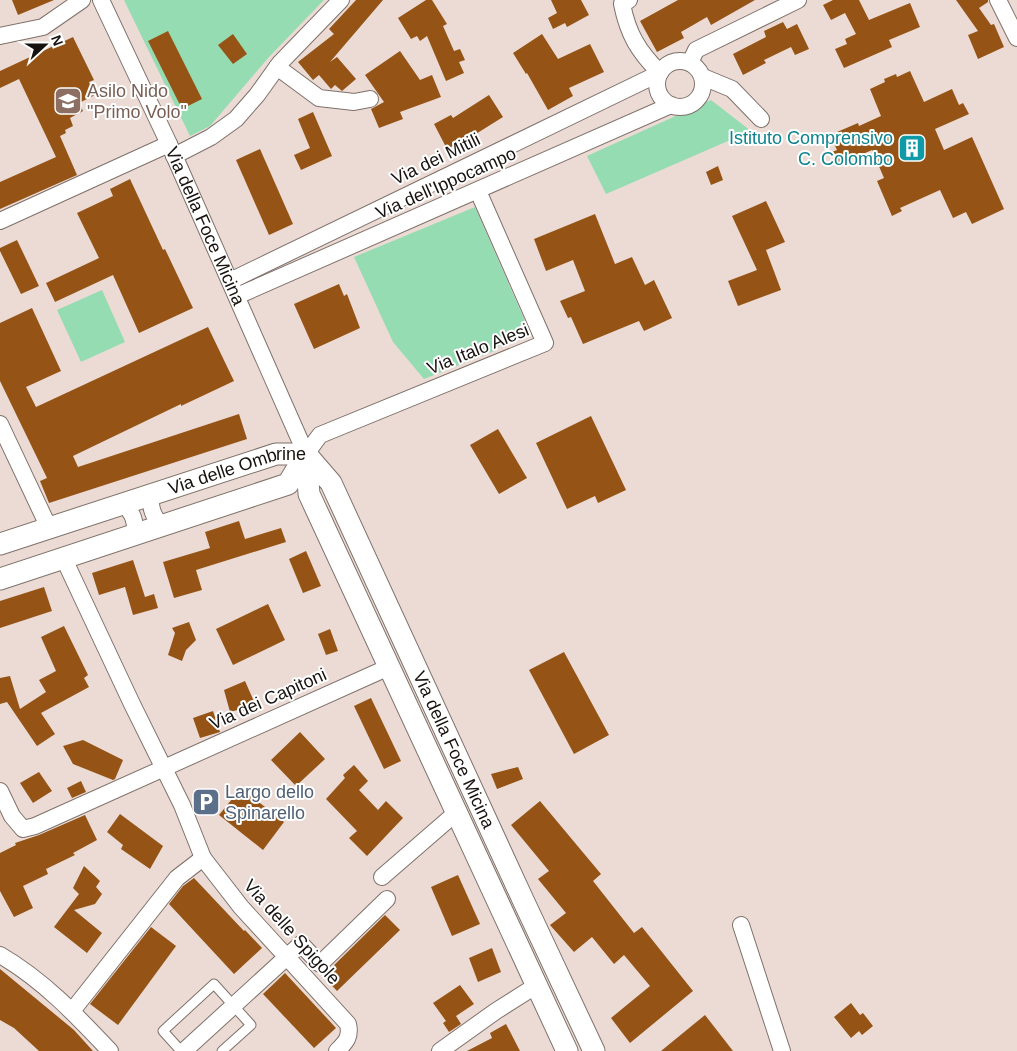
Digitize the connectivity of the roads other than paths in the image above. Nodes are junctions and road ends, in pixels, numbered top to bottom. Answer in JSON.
{"nodes":[{"id":1,"x":82,"y":0,"type":"edge"},
{"id":2,"x":101,"y":0,"type":"edge"},
{"id":3,"x":341,"y":0,"type":"edge"},
{"id":4,"x":629,"y":0,"type":"edge"},
{"id":5,"x":798,"y":0,"type":"edge"},
{"id":6,"x":998,"y":0,"type":"edge"},
{"id":7,"x":0,"y":36,"type":"edge"},
{"id":8,"x":1017,"y":38,"type":"edge"},
{"id":9,"x":690,"y":63,"type":"junction"},
{"id":10,"x":277,"y":67,"type":"junction"},
{"id":11,"x":660,"y":73,"type":"junction"},
{"id":12,"x":703,"y":77,"type":"junction"},
{"id":13,"x":370,"y":99,"type":"dead end"},
{"id":14,"x":671,"y":105,"type":"junction"},
{"id":15,"x":761,"y":119,"type":"dead end"},
{"id":16,"x":171,"y":150,"type":"junction"},
{"id":17,"x":478,"y":191,"type":"junction"},
{"id":18,"x":0,"y":221,"type":"edge"},
{"id":19,"x":230,"y":281,"type":"junction"},
{"id":20,"x":237,"y":296,"type":"junction"},
{"id":21,"x":0,"y":424,"type":"edge"},
{"id":22,"x":306,"y":454,"type":"junction"},
{"id":23,"x":152,"y":495,"type":"junction"},
{"id":24,"x":124,"y":504,"type":"junction"},
{"id":25,"x":161,"y":526,"type":"junction"},
{"id":26,"x":49,"y":528,"type":"junction"},
{"id":27,"x":135,"y":535,"type":"junction"},
{"id":28,"x":0,"y":544,"type":"edge"},
{"id":29,"x":64,"y":559,"type":"junction"},
{"id":30,"x":0,"y":579,"type":"edge"},
{"id":31,"x":389,"y":667,"type":"junction"},
{"id":32,"x":163,"y":768,"type":"junction"},
{"id":33,"x":0,"y":792,"type":"edge"},
{"id":34,"x":457,"y":812,"type":"junction"},
{"id":35,"x":203,"y":858,"type":"junction"},
{"id":36,"x":382,"y":877,"type":"dead end"},
{"id":37,"x":387,"y":899,"type":"dead end"},
{"id":38,"x":524,"y":902,"type":"junction"},
{"id":39,"x":502,"y":912,"type":"junction"},
{"id":40,"x":741,"y":925,"type":"dead end"},
{"id":41,"x":0,"y":955,"type":"edge"},
{"id":42,"x":286,"y":956,"type":"junction"},
{"id":43,"x":537,"y":985,"type":"junction"},
{"id":44,"x":233,"y":1005,"type":"junction"},
{"id":45,"x":72,"y":1011,"type":"junction"},
{"id":46,"x":110,"y":1051,"type":"edge"},
{"id":47,"x":183,"y":1051,"type":"edge"},
{"id":48,"x":222,"y":1051,"type":"edge"},
{"id":49,"x":336,"y":1051,"type":"edge"},
{"id":50,"x":440,"y":1051,"type":"edge"},
{"id":51,"x":568,"y":1051,"type":"edge"},
{"id":52,"x":594,"y":1051,"type":"edge"},
{"id":53,"x":782,"y":1051,"type":"edge"}],
"edges":[{"from":1,"to":7,"type":"street"},
{"from":2,"to":16,"type":"street","name":"Via della Foce Micina"},
{"from":3,"to":10,"type":"street"},
{"from":4,"to":11,"type":"street"},
{"from":5,"to":9,"type":"street"},
{"from":6,"to":8,"type":"street"},
{"from":9,"to":11,"type":"street"},
{"from":9,"to":12,"type":"street"},
{"from":10,"to":13,"type":"street"},
{"from":10,"to":16,"type":"street"},
{"from":11,"to":14,"type":"street"},
{"from":11,"to":19,"type":"street","name":"Via dei Mitili"},
{"from":12,"to":14,"type":"street"},
{"from":12,"to":15,"type":"street"},
{"from":14,"to":17,"type":"street","name":"Via dell'Ippocampo"},
{"from":16,"to":18,"type":"street"},
{"from":16,"to":19,"type":"street","name":"Via della Foce Micina"},
{"from":17,"to":20,"type":"street","name":"Via dell'Ippocampo"},
{"from":17,"to":22,"type":"street","name":"Via Italo Alesi"},
{"from":19,"to":20,"type":"street","name":"Via della Foce Micina"},
{"from":20,"to":22,"type":"street","name":"Via della Foce Micina"},
{"from":21,"to":26,"type":"street"},
{"from":22,"to":23,"type":"street","name":"Via delle Ombrine"},
{"from":22,"to":25,"type":"street","name":"Via delle Ombrine"},
{"from":22,"to":31,"type":"street","name":"Via della Foce Micina"},
{"from":22,"to":38,"type":"street","name":"Via della Foce Micina"},
{"from":23,"to":24,"type":"street","name":"Via delle Ombrine"},
{"from":23,"to":25,"type":"street","name":"Via delle Ombrine"},
{"from":24,"to":26,"type":"street","name":"Via delle Ombrine"},
{"from":24,"to":27,"type":"street"},
{"from":25,"to":27,"type":"street","name":"Via delle Ombrine"},
{"from":26,"to":28,"type":"street","name":"Via delle Ombrine"},
{"from":27,"to":29,"type":"street","name":"Via delle Ombrine"},
{"from":29,"to":30,"type":"street","name":"Via delle Ombrine"},
{"from":29,"to":32,"type":"street"},
{"from":31,"to":32,"type":"street","name":"Via dei Capitoni"},
{"from":31,"to":34,"type":"street","name":"Via della Foce Micina"},
{"from":32,"to":33,"type":"street","name":"Via dei Capitoni"},
{"from":32,"to":35,"type":"street"},
{"from":34,"to":36,"type":"street"},
{"from":34,"to":39,"type":"street","name":"Via della Foce Micina"},
{"from":35,"to":42,"type":"street","name":"Via delle Spigole"},
{"from":35,"to":45,"type":"street"},
{"from":37,"to":42,"type":"street"},
{"from":38,"to":39,"type":"street"},
{"from":38,"to":52,"type":"street","name":"Via della Foce Micina"},
{"from":39,"to":43,"type":"street","name":"Via della Foce Micina"},
{"from":40,"to":53,"type":"street"},
{"from":41,"to":45,"type":"street"},
{"from":42,"to":44,"type":"street"},
{"from":42,"to":49,"type":"street","name":"Via delle Spigole"},
{"from":43,"to":50,"type":"street"},
{"from":43,"to":51,"type":"street","name":"Via della Foce Micina"},
{"from":44,"to":47,"type":"street"},
{"from":44,"to":47,"type":"lane"},
{"from":44,"to":48,"type":"lane"},
{"from":45,"to":46,"type":"street"}]}
